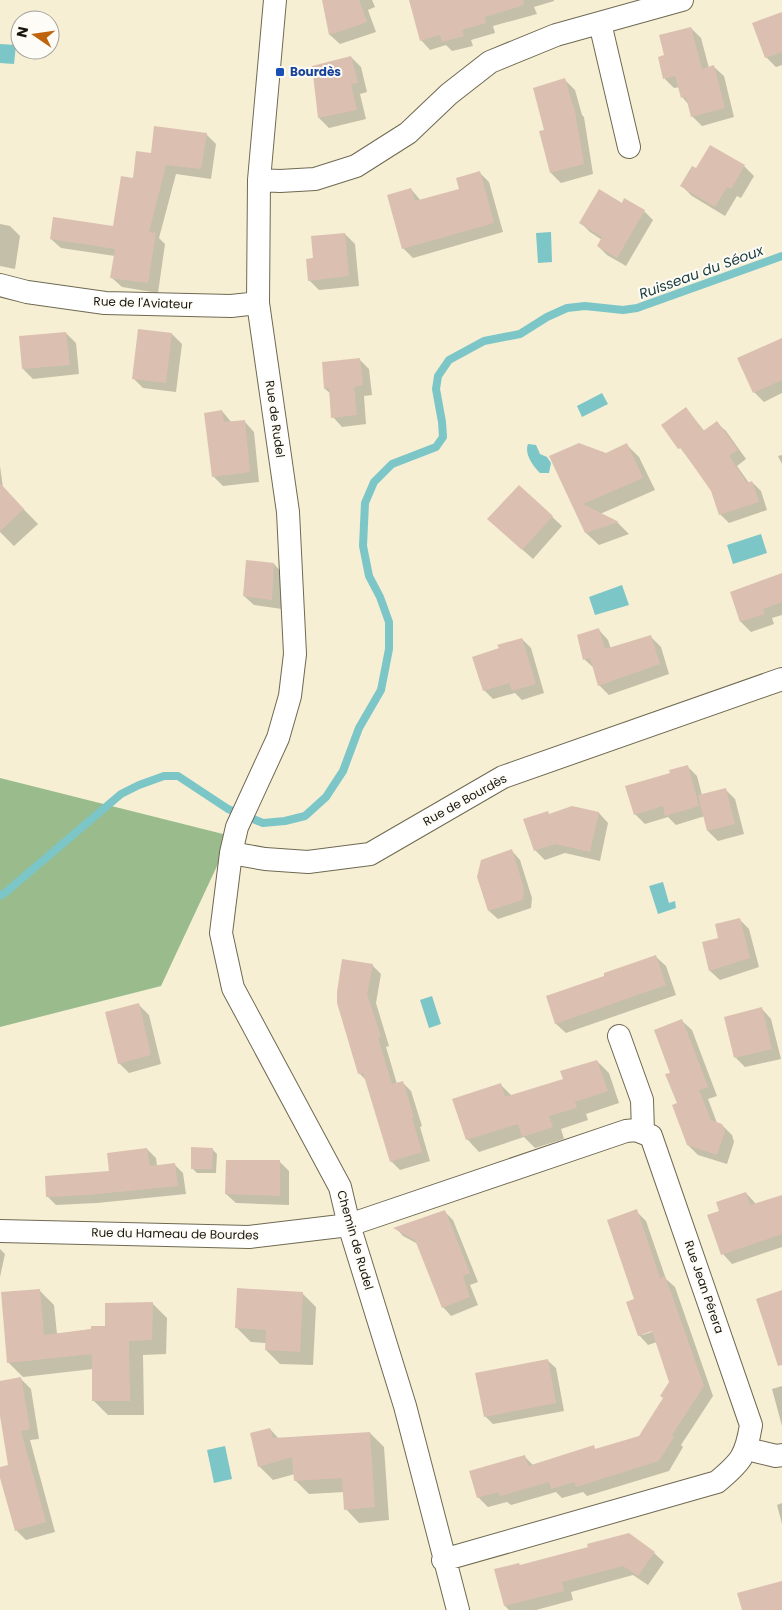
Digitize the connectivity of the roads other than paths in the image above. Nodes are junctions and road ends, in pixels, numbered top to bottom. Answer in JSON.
{"nodes":[{"id":1,"x":275,"y":0,"type":"edge"},
{"id":2,"x":682,"y":0,"type":"edge"},
{"id":3,"x":600,"y":23,"type":"junction"},
{"id":4,"x":628,"y":147,"type":"dead end"},
{"id":5,"x":259,"y":180,"type":"junction"},
{"id":6,"x":0,"y":285,"type":"edge"},
{"id":7,"x":258,"y":303,"type":"junction"},
{"id":8,"x":782,"y":679,"type":"edge"},
{"id":9,"x":237,"y":828,"type":"joint"},
{"id":10,"x":231,"y":853,"type":"junction"},
{"id":11,"x":619,"y":1036,"type":"dead end"},
{"id":12,"x":643,"y":1132,"type":"junction"},
{"id":13,"x":349,"y":1225,"type":"junction"},
{"id":14,"x":0,"y":1230,"type":"edge"},
{"id":15,"x":747,"y":1448,"type":"junction"},
{"id":16,"x":782,"y":1455,"type":"edge"},
{"id":17,"x":443,"y":1560,"type":"junction"},
{"id":18,"x":458,"y":1610,"type":"edge"}],
"edges":[{"from":1,"to":5,"type":"street","name":"Rue de Rudel"},
{"from":2,"to":3,"type":"street"},
{"from":3,"to":4,"type":"street"},
{"from":3,"to":5,"type":"street"},
{"from":5,"to":7,"type":"street","name":"Rue de Rudel"},
{"from":6,"to":7,"type":"street","name":"Rue de l'Aviateur"},
{"from":7,"to":9,"type":"street","name":"Rue de Rudel"},
{"from":8,"to":10,"type":"street","name":"Rue de Bourdès"},
{"from":9,"to":10,"type":"street","name":"Chemin de Rudel"},
{"from":10,"to":13,"type":"street","name":"Chemin de Rudel"},
{"from":11,"to":12,"type":"street"},
{"from":12,"to":13,"type":"street"},
{"from":12,"to":15,"type":"street","name":"Rue Jean Pérera"},
{"from":13,"to":14,"type":"street","name":"Rue du Hameau de Bourdes"},
{"from":13,"to":17,"type":"street","name":"Chemin de Rudel"},
{"from":15,"to":16,"type":"street"},
{"from":15,"to":17,"type":"street","name":"Rue Jean Pérera"},
{"from":17,"to":18,"type":"street","name":"Chemin de Rudel"}]}
